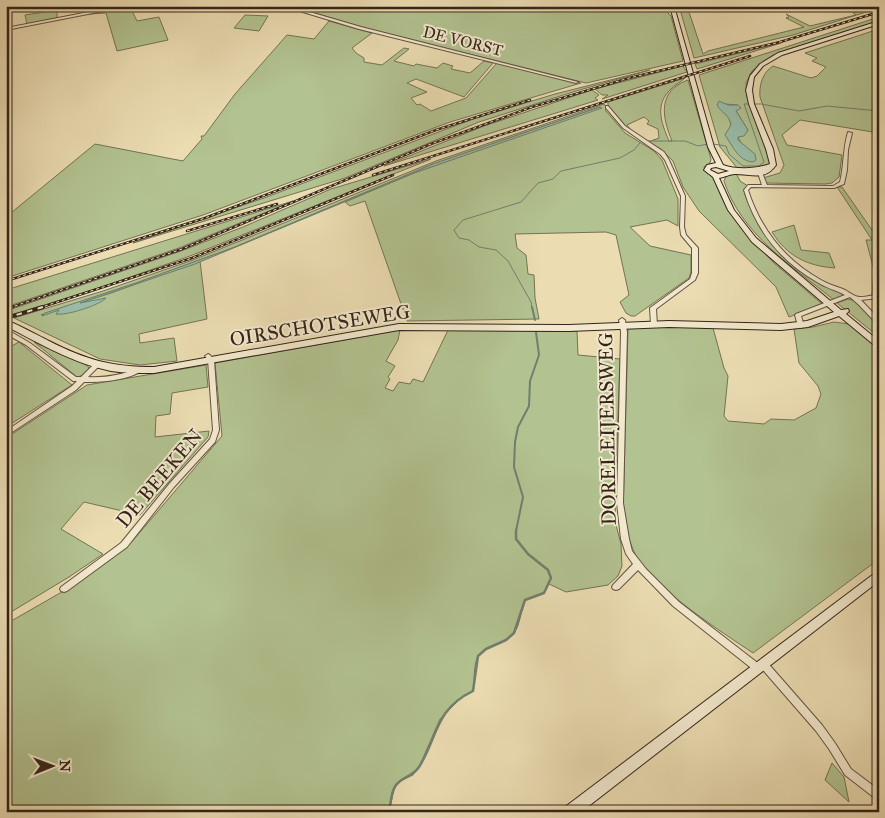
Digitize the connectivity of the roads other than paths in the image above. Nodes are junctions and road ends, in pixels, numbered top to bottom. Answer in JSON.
{"nodes":[{"id":1,"x":127,"y":6,"type":"edge"},
{"id":2,"x":285,"y":6,"type":"edge"},
{"id":3,"x":672,"y":6,"type":"edge"},
{"id":4,"x":879,"y":22,"type":"edge"},
{"id":5,"x":6,"y":29,"type":"edge"},
{"id":6,"x":576,"y":82,"type":"dead end"},
{"id":7,"x":607,"y":107,"type":"dead end"},
{"id":8,"x":850,"y":133,"type":"dead end"},
{"id":9,"x":717,"y":165,"type":"junction"},
{"id":10,"x":760,"y":172,"type":"junction"},
{"id":11,"x":723,"y":173,"type":"junction"},
{"id":12,"x":766,"y":186,"type":"junction"},
{"id":13,"x":850,"y":295,"type":"junction"},
{"id":14,"x":879,"y":296,"type":"edge"},
{"id":15,"x":857,"y":299,"type":"junction"},
{"id":16,"x":830,"y":303,"type":"junction"},
{"id":17,"x":842,"y":312,"type":"junction"},
{"id":18,"x":6,"y":323,"type":"edge"},
{"id":19,"x":622,"y":323,"type":"junction"},
{"id":20,"x":879,"y":323,"type":"edge"},
{"id":21,"x":654,"y":324,"type":"junction"},
{"id":22,"x":801,"y":326,"type":"junction"},
{"id":23,"x":6,"y":331,"type":"edge"},
{"id":24,"x":879,"y":339,"type":"edge"},
{"id":25,"x":879,"y":346,"type":"edge"},
{"id":26,"x":210,"y":358,"type":"junction"},
{"id":27,"x":96,"y":366,"type":"junction"},
{"id":28,"x":136,"y":371,"type":"junction"},
{"id":29,"x":83,"y":381,"type":"junction"},
{"id":30,"x":6,"y":434,"type":"edge"},
{"id":31,"x":638,"y":564,"type":"junction"},
{"id":32,"x":879,"y":576,"type":"edge"},
{"id":33,"x":616,"y":587,"type":"dead end"},
{"id":34,"x":64,"y":589,"type":"dead end"},
{"id":35,"x":761,"y":666,"type":"junction"},
{"id":36,"x":879,"y":796,"type":"edge"},
{"id":37,"x":570,"y":812,"type":"edge"}],
"edges":[{"from":1,"to":5,"type":"street"},
{"from":2,"to":6,"type":"street","name":"DE VORST"},
{"from":3,"to":9,"type":"street"},
{"from":4,"to":10,"type":"street"},
{"from":7,"to":21,"type":"street"},
{"from":8,"to":12,"type":"street"},
{"from":9,"to":11,"type":"street"},
{"from":9,"to":11,"type":"street"},
{"from":10,"to":11,"type":"street"},
{"from":10,"to":12,"type":"street"},
{"from":11,"to":16,"type":"street"},
{"from":12,"to":13,"type":"street"},
{"from":13,"to":15,"type":"street"},
{"from":13,"to":16,"type":"street"},
{"from":14,"to":15,"type":"street"},
{"from":15,"to":20,"type":"street"},
{"from":16,"to":17,"type":"street"},
{"from":16,"to":22,"type":"street"},
{"from":17,"to":22,"type":"street","name":"OIRSCHOTSEWEG"},
{"from":17,"to":24,"type":"main road"},
{"from":17,"to":25,"type":"street"},
{"from":18,"to":27,"type":"street","name":"OIRSCHOTSEWEG"},
{"from":19,"to":21,"type":"street","name":"OIRSCHOTSEWEG"},
{"from":19,"to":26,"type":"street","name":"OIRSCHOTSEWEG"},
{"from":19,"to":31,"type":"street","name":"DORELEIJERSWEG"},
{"from":21,"to":22,"type":"street","name":"OIRSCHOTSEWEG"},
{"from":23,"to":29,"type":"street"},
{"from":26,"to":28,"type":"street","name":"OIRSCHOTSEWEG"},
{"from":26,"to":34,"type":"street","name":"DE BEEKEN"},
{"from":27,"to":28,"type":"street","name":"OIRSCHOTSEWEG"},
{"from":27,"to":29,"type":"street"},
{"from":28,"to":29,"type":"street"},
{"from":29,"to":30,"type":"street"},
{"from":31,"to":33,"type":"street"},
{"from":31,"to":35,"type":"street","name":"DORELEIJERSWEG"},
{"from":32,"to":35,"type":"street"},
{"from":35,"to":36,"type":"street","name":"DORELEIJERSWEG"},
{"from":35,"to":37,"type":"street"}]}
